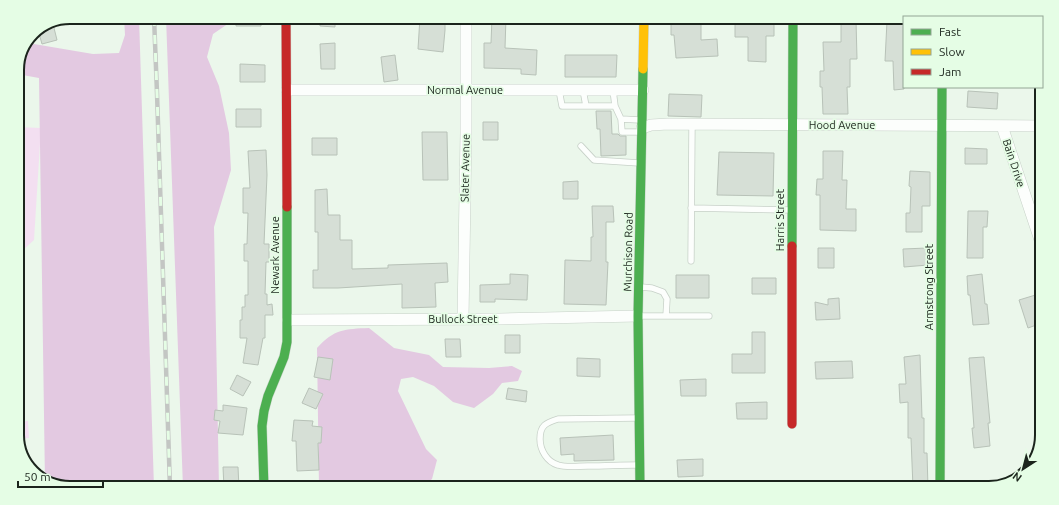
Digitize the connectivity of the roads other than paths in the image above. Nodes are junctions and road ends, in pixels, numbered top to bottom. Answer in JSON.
{"nodes":[{"id":1,"x":286,"y":24,"type":"edge"},
{"id":2,"x":466,"y":24,"type":"edge"},
{"id":3,"x":644,"y":24,"type":"edge"},
{"id":4,"x":793,"y":24,"type":"edge"},
{"id":5,"x":942,"y":88,"type":"edge"},
{"id":6,"x":287,"y":90,"type":"junction"},
{"id":7,"x":466,"y":90,"type":"junction"},
{"id":8,"x":559,"y":90,"type":"junction"},
{"id":9,"x":583,"y":90,"type":"junction"},
{"id":10,"x":613,"y":90,"type":"junction"},
{"id":11,"x":643,"y":90,"type":"junction"},
{"id":12,"x":586,"y":106,"type":"junction"},
{"id":13,"x":615,"y":106,"type":"junction"},
{"id":14,"x":621,"y":119,"type":"junction"},
{"id":15,"x":692,"y":125,"type":"junction"},
{"id":16,"x":792,"y":125,"type":"junction"},
{"id":17,"x":942,"y":125,"type":"junction"},
{"id":18,"x":1002,"y":126,"type":"junction"},
{"id":19,"x":1035,"y":126,"type":"edge"},
{"id":20,"x":642,"y":127,"type":"junction"},
{"id":21,"x":581,"y":146,"type":"dead end"},
{"id":22,"x":642,"y":164,"type":"junction"},
{"id":23,"x":691,"y":208,"type":"junction"},
{"id":24,"x":792,"y":210,"type":"junction"},
{"id":25,"x":1035,"y":225,"type":"edge"},
{"id":26,"x":691,"y":261,"type":"dead end"},
{"id":27,"x":639,"y":286,"type":"junction"},
{"id":28,"x":638,"y":316,"type":"junction"},
{"id":29,"x":666,"y":316,"type":"junction"},
{"id":30,"x":709,"y":316,"type":"dead end"},
{"id":31,"x":463,"y":319,"type":"junction"},
{"id":32,"x":288,"y":320,"type":"junction"},
{"id":33,"x":639,"y":418,"type":"junction"},
{"id":34,"x":792,"y":424,"type":"dead end"},
{"id":35,"x":640,"y":465,"type":"junction"},
{"id":36,"x":264,"y":481,"type":"edge"},
{"id":37,"x":640,"y":481,"type":"edge"},
{"id":38,"x":940,"y":481,"type":"edge"}],
"edges":[{"from":1,"to":6,"type":"street","name":"Newark Avenue"},
{"from":2,"to":7,"type":"street","name":"Slater Avenue"},
{"from":3,"to":11,"type":"street","name":"Murchison Road"},
{"from":4,"to":16,"type":"street","name":"Harris Street"},
{"from":5,"to":17,"type":"street","name":"Armstrong Street"},
{"from":6,"to":7,"type":"street","name":"Normal Avenue"},
{"from":6,"to":32,"type":"street","name":"Newark Avenue"},
{"from":7,"to":8,"type":"street","name":"Normal Avenue"},
{"from":7,"to":31,"type":"street","name":"Slater Avenue"},
{"from":8,"to":9,"type":"street","name":"Normal Avenue"},
{"from":8,"to":12,"type":"lane"},
{"from":9,"to":10,"type":"street","name":"Normal Avenue"},
{"from":9,"to":12,"type":"lane"},
{"from":10,"to":11,"type":"street","name":"Normal Avenue"},
{"from":10,"to":13,"type":"lane"},
{"from":11,"to":20,"type":"street","name":"Murchison Road"},
{"from":12,"to":13,"type":"lane"},
{"from":13,"to":14,"type":"lane"},
{"from":14,"to":20,"type":"lane"},
{"from":14,"to":20,"type":"lane"},
{"from":15,"to":16,"type":"street","name":"Hood Avenue"},
{"from":15,"to":20,"type":"street","name":"Hood Avenue"},
{"from":15,"to":23,"type":"lane"},
{"from":16,"to":17,"type":"street","name":"Hood Avenue"},
{"from":16,"to":24,"type":"street","name":"Harris Street"},
{"from":17,"to":18,"type":"street","name":"Hood Avenue"},
{"from":17,"to":38,"type":"street","name":"Armstrong Street"},
{"from":18,"to":19,"type":"street","name":"Hood Avenue"},
{"from":18,"to":25,"type":"street","name":"Bain Drive"},
{"from":20,"to":22,"type":"street","name":"Murchison Road"},
{"from":21,"to":22,"type":"lane"},
{"from":22,"to":27,"type":"street","name":"Murchison Road"},
{"from":23,"to":24,"type":"lane"},
{"from":23,"to":26,"type":"lane"},
{"from":24,"to":34,"type":"street","name":"Harris Street"},
{"from":27,"to":28,"type":"street","name":"Murchison Road"},
{"from":27,"to":29,"type":"lane"},
{"from":28,"to":29,"type":"lane"},
{"from":28,"to":31,"type":"street","name":"Bullock Street"},
{"from":28,"to":33,"type":"street","name":"Murchison Road"},
{"from":29,"to":30,"type":"lane"},
{"from":31,"to":32,"type":"street","name":"Bullock Street"},
{"from":32,"to":36,"type":"street","name":"Newark Avenue"},
{"from":33,"to":35,"type":"street","name":"Murchison Road"},
{"from":33,"to":35,"type":"lane"},
{"from":35,"to":37,"type":"street","name":"Murchison Road"}]}
